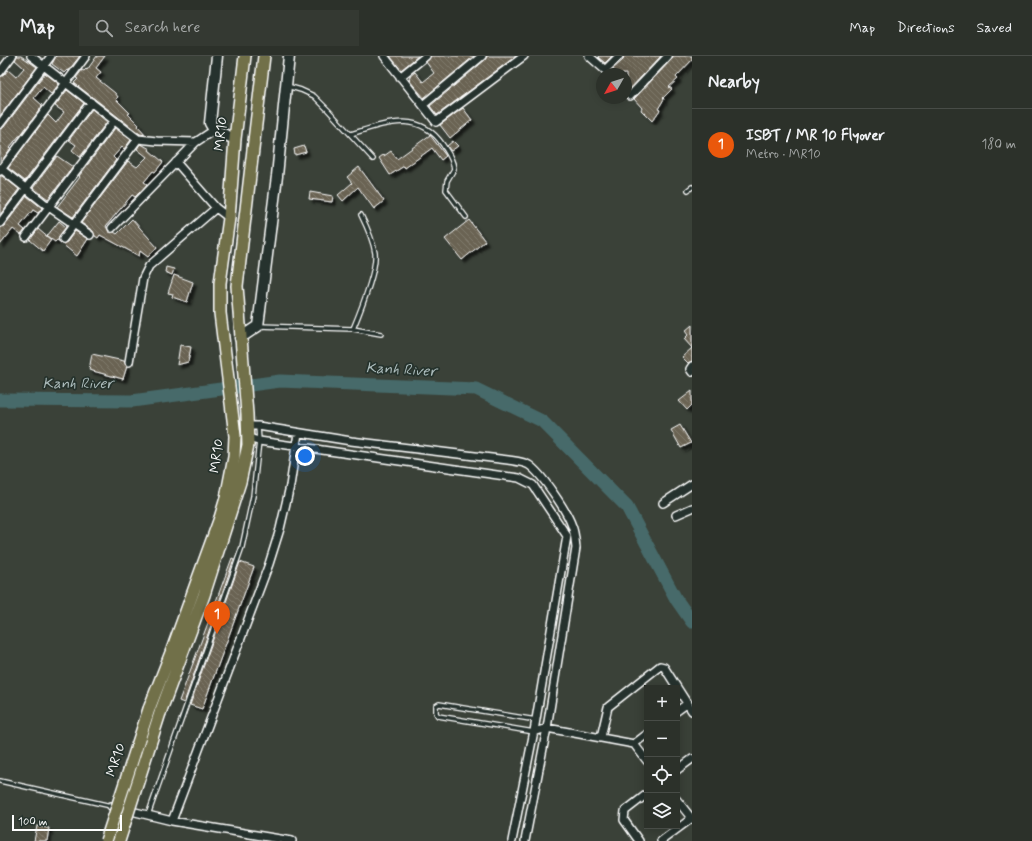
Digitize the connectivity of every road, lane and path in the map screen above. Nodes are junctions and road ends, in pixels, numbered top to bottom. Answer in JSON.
{"nodes":[{"id":1,"x":12,"y":56,"type":"edge"},
{"id":2,"x":31,"y":56,"type":"edge"},
{"id":3,"x":51,"y":56,"type":"edge"},
{"id":4,"x":86,"y":56,"type":"edge"},
{"id":5,"x":217,"y":56,"type":"edge"},
{"id":6,"x":245,"y":56,"type":"edge"},
{"id":7,"x":264,"y":56,"type":"edge"},
{"id":8,"x":289,"y":56,"type":"edge"},
{"id":9,"x":384,"y":56,"type":"edge"},
{"id":10,"x":426,"y":56,"type":"edge"},
{"id":11,"x":482,"y":56,"type":"edge"},
{"id":12,"x":524,"y":56,"type":"edge"},
{"id":13,"x":589,"y":56,"type":"edge"},
{"id":14,"x":619,"y":56,"type":"edge"},
{"id":15,"x":668,"y":56,"type":"edge"},
{"id":16,"x":44,"y":66,"type":"junction"},
{"id":17,"x":0,"y":72,"type":"edge"},
{"id":18,"x":400,"y":77,"type":"junction"},
{"id":19,"x":65,"y":83,"type":"junction"},
{"id":20,"x":286,"y":86,"type":"junction"},
{"id":21,"x":632,"y":94,"type":"edge"},
{"id":22,"x":92,"y":102,"type":"junction"},
{"id":23,"x":422,"y":105,"type":"junction"},
{"id":24,"x":114,"y":121,"type":"junction"},
{"id":25,"x":0,"y":124,"type":"edge"},
{"id":26,"x":214,"y":130,"type":"junction"},
{"id":27,"x":351,"y":134,"type":"junction"},
{"id":28,"x":138,"y":139,"type":"junction"},
{"id":29,"x":235,"y":139,"type":"junction"},
{"id":30,"x":196,"y":142,"type":"junction"},
{"id":31,"x":372,"y":159,"type":"dead end"},
{"id":32,"x":176,"y":162,"type":"junction"},
{"id":33,"x":0,"y":170,"type":"edge"},
{"id":34,"x":692,"y":187,"type":"edge"},
{"id":35,"x":25,"y":188,"type":"junction"},
{"id":36,"x":688,"y":190,"type":"dead end"},
{"id":37,"x":49,"y":206,"type":"junction"},
{"id":38,"x":216,"y":208,"type":"junction"},
{"id":39,"x":361,"y":215,"type":"dead end"},
{"id":40,"x":466,"y":217,"type":"dead end"},
{"id":41,"x":229,"y":218,"type":"junction"},
{"id":42,"x":0,"y":223,"type":"edge"},
{"id":43,"x":74,"y":224,"type":"junction"},
{"id":44,"x":112,"y":228,"type":"dead end"},
{"id":45,"x":90,"y":235,"type":"dead end"},
{"id":46,"x":26,"y":238,"type":"dead end"},
{"id":47,"x":63,"y":239,"type":"dead end"},
{"id":48,"x":258,"y":326,"type":"junction"},
{"id":49,"x":353,"y":329,"type":"junction"},
{"id":50,"x":381,"y":334,"type":"dead end"},
{"id":51,"x":240,"y":338,"type":"junction"},
{"id":52,"x":129,"y":362,"type":"dead end"},
{"id":53,"x":692,"y":366,"type":"edge"},
{"id":54,"x":692,"y":372,"type":"edge"},
{"id":55,"x":253,"y":426,"type":"junction"},
{"id":56,"x":298,"y":433,"type":"junction"},
{"id":57,"x":248,"y":438,"type":"junction"},
{"id":58,"x":259,"y":441,"type":"junction"},
{"id":59,"x":296,"y":446,"type":"junction"},
{"id":60,"x":692,"y":484,"type":"edge"},
{"id":61,"x":664,"y":503,"type":"dead end"},
{"id":62,"x":692,"y":508,"type":"edge"},
{"id":63,"x":676,"y":515,"type":"dead end"},
{"id":64,"x":688,"y":703,"type":"junction"},
{"id":65,"x":680,"y":709,"type":"edge"},
{"id":66,"x":692,"y":710,"type":"edge"},
{"id":67,"x":154,"y":711,"type":"junction"},
{"id":68,"x":536,"y":720,"type":"junction"},
{"id":69,"x":547,"y":728,"type":"junction"},
{"id":70,"x":534,"y":732,"type":"junction"},
{"id":71,"x":644,"y":736,"type":"edge"},
{"id":72,"x":602,"y":737,"type":"junction"},
{"id":73,"x":634,"y":744,"type":"junction"},
{"id":74,"x":644,"y":757,"type":"edge"},
{"id":75,"x":692,"y":759,"type":"edge"},
{"id":76,"x":680,"y":768,"type":"edge"},
{"id":77,"x":0,"y":781,"type":"edge"},
{"id":78,"x":644,"y":796,"type":"edge"},
{"id":79,"x":680,"y":804,"type":"edge"},
{"id":80,"x":110,"y":806,"type":"joint"},
{"id":81,"x":148,"y":815,"type":"junction"},
{"id":82,"x":692,"y":819,"type":"edge"},
{"id":83,"x":172,"y":821,"type":"junction"},
{"id":84,"x":106,"y":841,"type":"edge"},
{"id":85,"x":119,"y":841,"type":"edge"},
{"id":86,"x":292,"y":841,"type":"edge"},
{"id":87,"x":512,"y":841,"type":"edge"},
{"id":88,"x":525,"y":841,"type":"edge"},
{"id":89,"x":639,"y":841,"type":"edge"},
{"id":90,"x":662,"y":841,"type":"edge"}],
"edges":[{"from":1,"to":17,"type":"street"},
{"from":2,"to":16,"type":"street"},
{"from":3,"to":16,"type":"street"},
{"from":4,"to":19,"type":"street"},
{"from":5,"to":26,"type":"street"},
{"from":6,"to":29,"type":"main road","name":"MR10"},
{"from":7,"to":51,"type":"main road","name":"MR10"},
{"from":8,"to":20,"type":"street"},
{"from":9,"to":18,"type":"street"},
{"from":10,"to":18,"type":"street"},
{"from":11,"to":23,"type":"street"},
{"from":12,"to":23,"type":"street"},
{"from":13,"to":14,"type":"street"},
{"from":15,"to":21,"type":"street"},
{"from":16,"to":19,"type":"street"},
{"from":16,"to":25,"type":"street"},
{"from":18,"to":23,"type":"street"},
{"from":19,"to":22,"type":"street"},
{"from":19,"to":33,"type":"street"},
{"from":20,"to":27,"type":"lane"},
{"from":20,"to":48,"type":"street"},
{"from":22,"to":24,"type":"street"},
{"from":22,"to":35,"type":"street"},
{"from":24,"to":28,"type":"street"},
{"from":24,"to":37,"type":"street"},
{"from":26,"to":29,"type":"street"},
{"from":26,"to":30,"type":"street"},
{"from":27,"to":31,"type":"lane"},
{"from":27,"to":40,"type":"lane"},
{"from":28,"to":30,"type":"street"},
{"from":28,"to":43,"type":"street"},
{"from":29,"to":41,"type":"main road","name":"MR10"},
{"from":30,"to":32,"type":"street"},
{"from":32,"to":38,"type":"street"},
{"from":32,"to":44,"type":"street"},
{"from":33,"to":35,"type":"street"},
{"from":34,"to":36,"type":"lane"},
{"from":35,"to":37,"type":"street"},
{"from":35,"to":42,"type":"street"},
{"from":37,"to":43,"type":"street"},
{"from":37,"to":46,"type":"street"},
{"from":38,"to":41,"type":"street"},
{"from":38,"to":52,"type":"street"},
{"from":39,"to":49,"type":"lane"},
{"from":41,"to":67,"type":"main road","name":"MR10"},
{"from":43,"to":45,"type":"street"},
{"from":43,"to":47,"type":"street"},
{"from":48,"to":49,"type":"lane"},
{"from":48,"to":51,"type":"street"},
{"from":49,"to":50,"type":"lane"},
{"from":51,"to":55,"type":"main road","name":"MR10"},
{"from":53,"to":54,"type":"street"},
{"from":55,"to":56,"type":"street"},
{"from":55,"to":57,"type":"main road","name":"MR10"},
{"from":55,"to":58,"type":"lane"},
{"from":56,"to":59,"type":"street"},
{"from":56,"to":69,"type":"street"},
{"from":57,"to":58,"type":"street"},
{"from":57,"to":67,"type":"main road","name":"MR10"},
{"from":58,"to":59,"type":"street"},
{"from":58,"to":81,"type":"lane"},
{"from":59,"to":68,"type":"street"},
{"from":59,"to":83,"type":"street"},
{"from":60,"to":61,"type":"street"},
{"from":62,"to":63,"type":"street"},
{"from":64,"to":65,"type":"street"},
{"from":64,"to":66,"type":"street"},
{"from":64,"to":72,"type":"street"},
{"from":67,"to":84,"type":"main road","name":"MR10","bridge":true},
{"from":67,"to":85,"type":"main road","name":"MR10","bridge":true},
{"from":68,"to":69,"type":"street"},
{"from":68,"to":70,"type":"street"},
{"from":68,"to":70,"type":"lane"},
{"from":69,"to":70,"type":"street"},
{"from":69,"to":72,"type":"street"},
{"from":69,"to":88,"type":"street"},
{"from":70,"to":87,"type":"street"},
{"from":71,"to":73,"type":"street"},
{"from":72,"to":73,"type":"street"},
{"from":73,"to":74,"type":"street"},
{"from":75,"to":76,"type":"street"},
{"from":77,"to":80,"type":"lane"},
{"from":78,"to":89,"type":"street"},
{"from":79,"to":82,"type":"street"},
{"from":80,"to":81,"type":"street"},
{"from":81,"to":83,"type":"street"},
{"from":82,"to":90,"type":"street"},
{"from":83,"to":86,"type":"street"}]}
